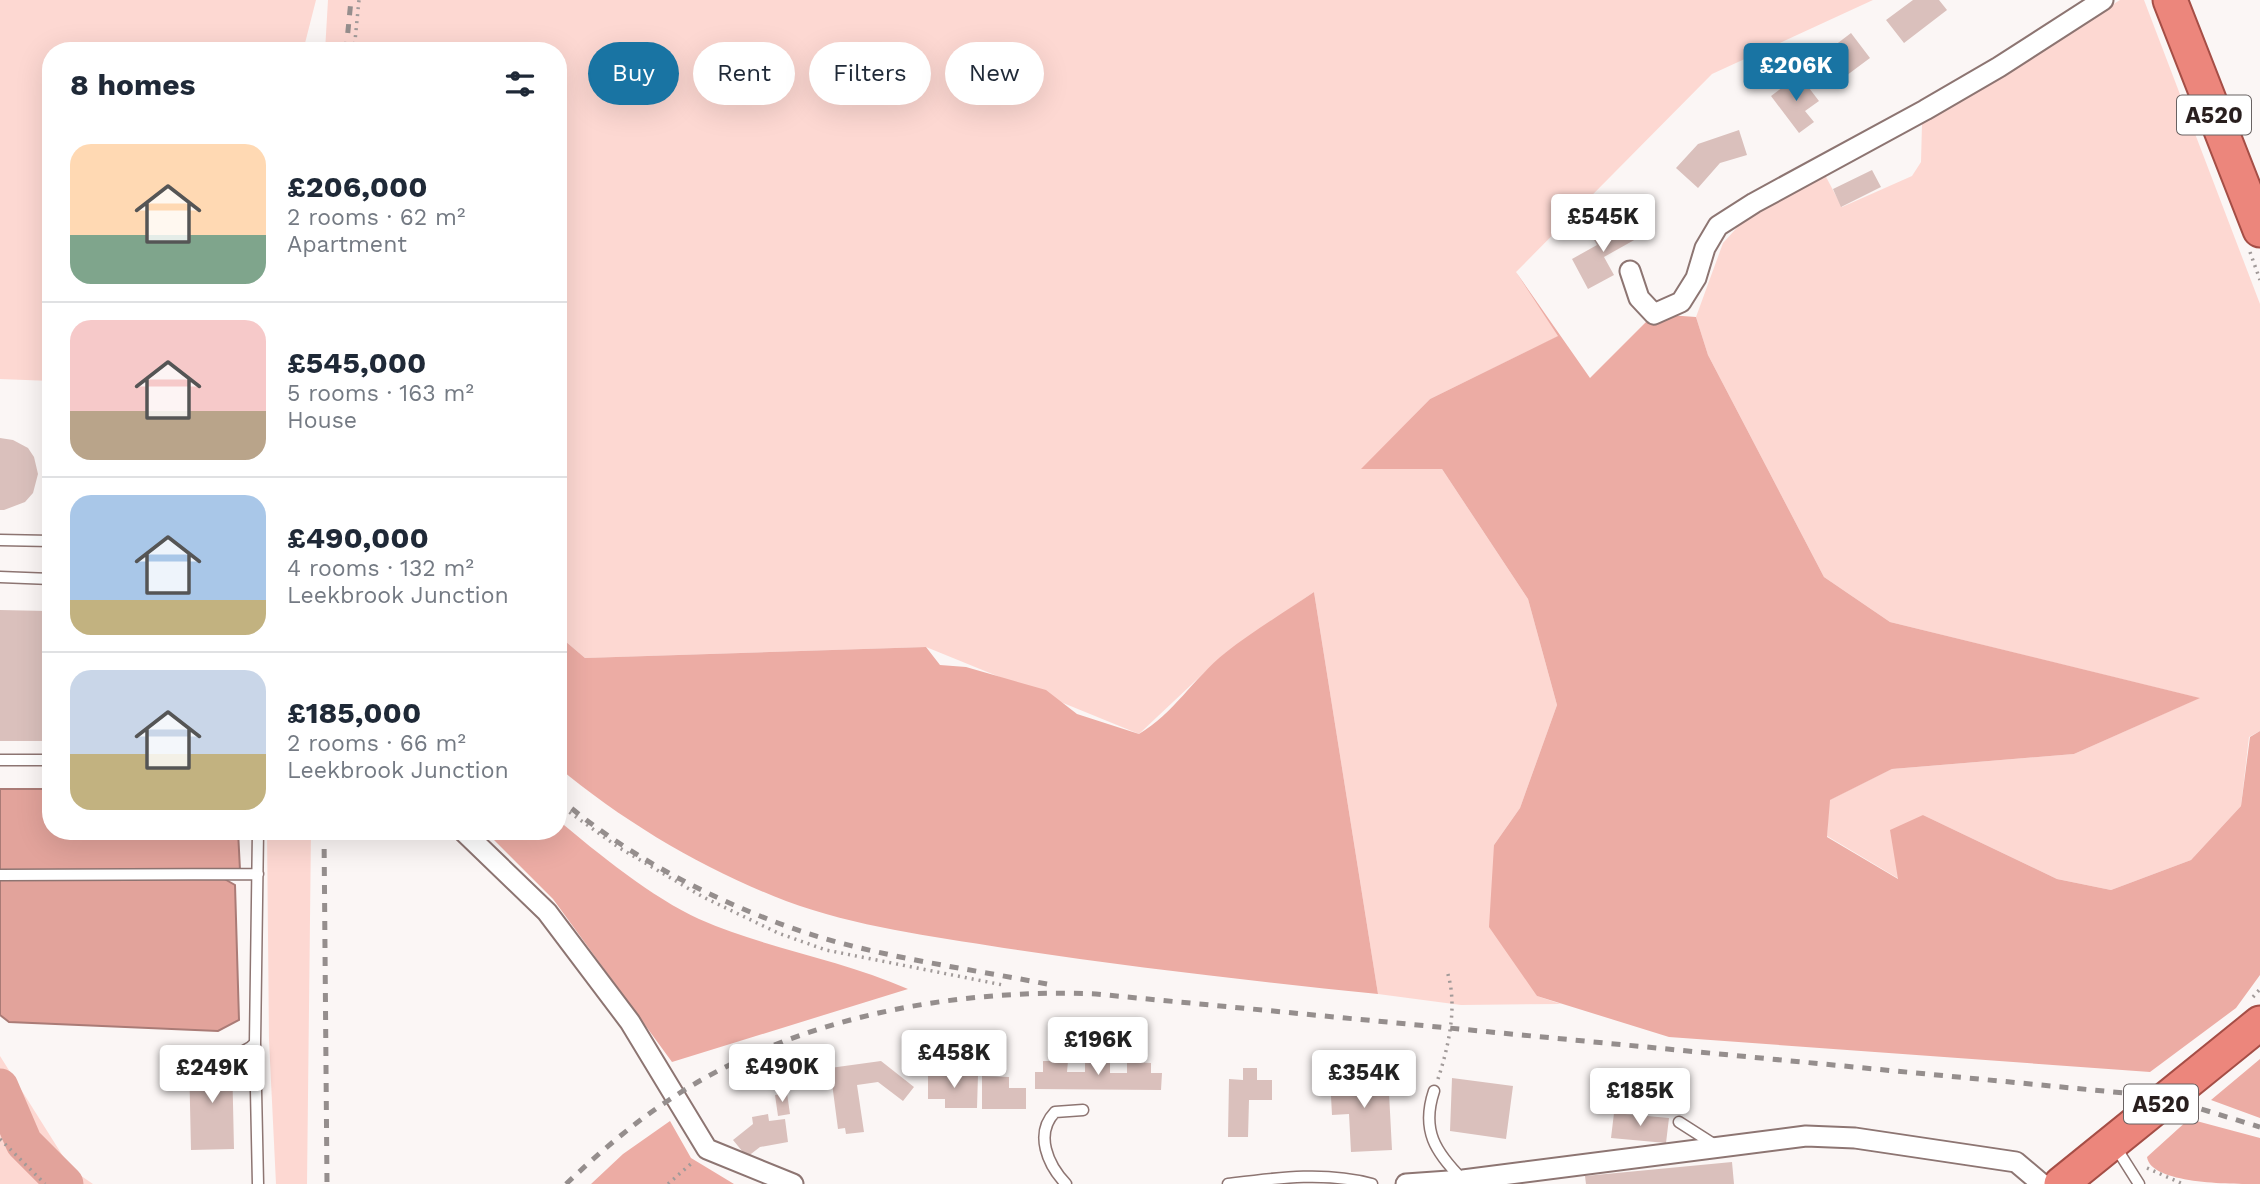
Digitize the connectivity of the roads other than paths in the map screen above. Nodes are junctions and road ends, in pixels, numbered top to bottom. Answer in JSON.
{"nodes":[{"id":1,"x":2104,"y":0,"type":"edge"},
{"id":2,"x":2170,"y":0,"type":"edge"},
{"id":3,"x":2260,"y":230,"type":"edge"},
{"id":4,"x":1630,"y":271,"type":"dead end"},
{"id":5,"x":0,"y":540,"type":"edge"},
{"id":6,"x":42,"y":541,"type":"edge"},
{"id":7,"x":0,"y":577,"type":"edge"},
{"id":8,"x":42,"y":579,"type":"edge"},
{"id":9,"x":0,"y":760,"type":"edge"},
{"id":10,"x":42,"y":760,"type":"edge"},
{"id":11,"x":258,"y":840,"type":"edge"},
{"id":12,"x":472,"y":840,"type":"edge"},
{"id":13,"x":258,"y":874,"type":"junction"},
{"id":14,"x":0,"y":875,"type":"edge"},
{"id":15,"x":2260,"y":1023,"type":"edge"},
{"id":16,"x":255,"y":1043,"type":"junction"},
{"id":17,"x":179,"y":1055,"type":"dead end"},
{"id":18,"x":1434,"y":1091,"type":"road end"},
{"id":19,"x":1083,"y":1110,"type":"dead end"},
{"id":20,"x":1679,"y":1122,"type":"dead end"},
{"id":21,"x":2112,"y":1143,"type":"junction"},
{"id":22,"x":1716,"y":1146,"type":"junction"},
{"id":23,"x":1463,"y":1180,"type":"junction"},
{"id":24,"x":258,"y":1184,"type":"edge"},
{"id":25,"x":793,"y":1184,"type":"edge"},
{"id":26,"x":1066,"y":1184,"type":"edge"},
{"id":27,"x":1228,"y":1184,"type":"edge"},
{"id":28,"x":1371,"y":1184,"type":"edge"},
{"id":29,"x":1406,"y":1184,"type":"edge"},
{"id":30,"x":2042,"y":1184,"type":"edge"},
{"id":31,"x":2061,"y":1184,"type":"edge"},
{"id":32,"x":2139,"y":1184,"type":"edge"}],
"edges":[{"from":1,"to":4,"type":"street"},
{"from":2,"to":3,"type":"highway","number":"A520"},
{"from":5,"to":6,"type":"lane"},
{"from":7,"to":8,"type":"lane"},
{"from":9,"to":10,"type":"lane"},
{"from":11,"to":13,"type":"lane"},
{"from":12,"to":25,"type":"street"},
{"from":13,"to":14,"type":"lane"},
{"from":13,"to":16,"type":"lane"},
{"from":15,"to":21,"type":"highway","number":"A520"},
{"from":16,"to":17,"type":"lane"},
{"from":16,"to":24,"type":"lane"},
{"from":18,"to":23,"type":"lane"},
{"from":19,"to":26,"type":"lane"},
{"from":20,"to":22,"type":"lane"},
{"from":21,"to":31,"type":"highway","number":"A520"},
{"from":21,"to":32,"type":"lane"},
{"from":22,"to":23,"type":"street"},
{"from":22,"to":30,"type":"street"},
{"from":23,"to":29,"type":"street"},
{"from":27,"to":28,"type":"lane"}]}
